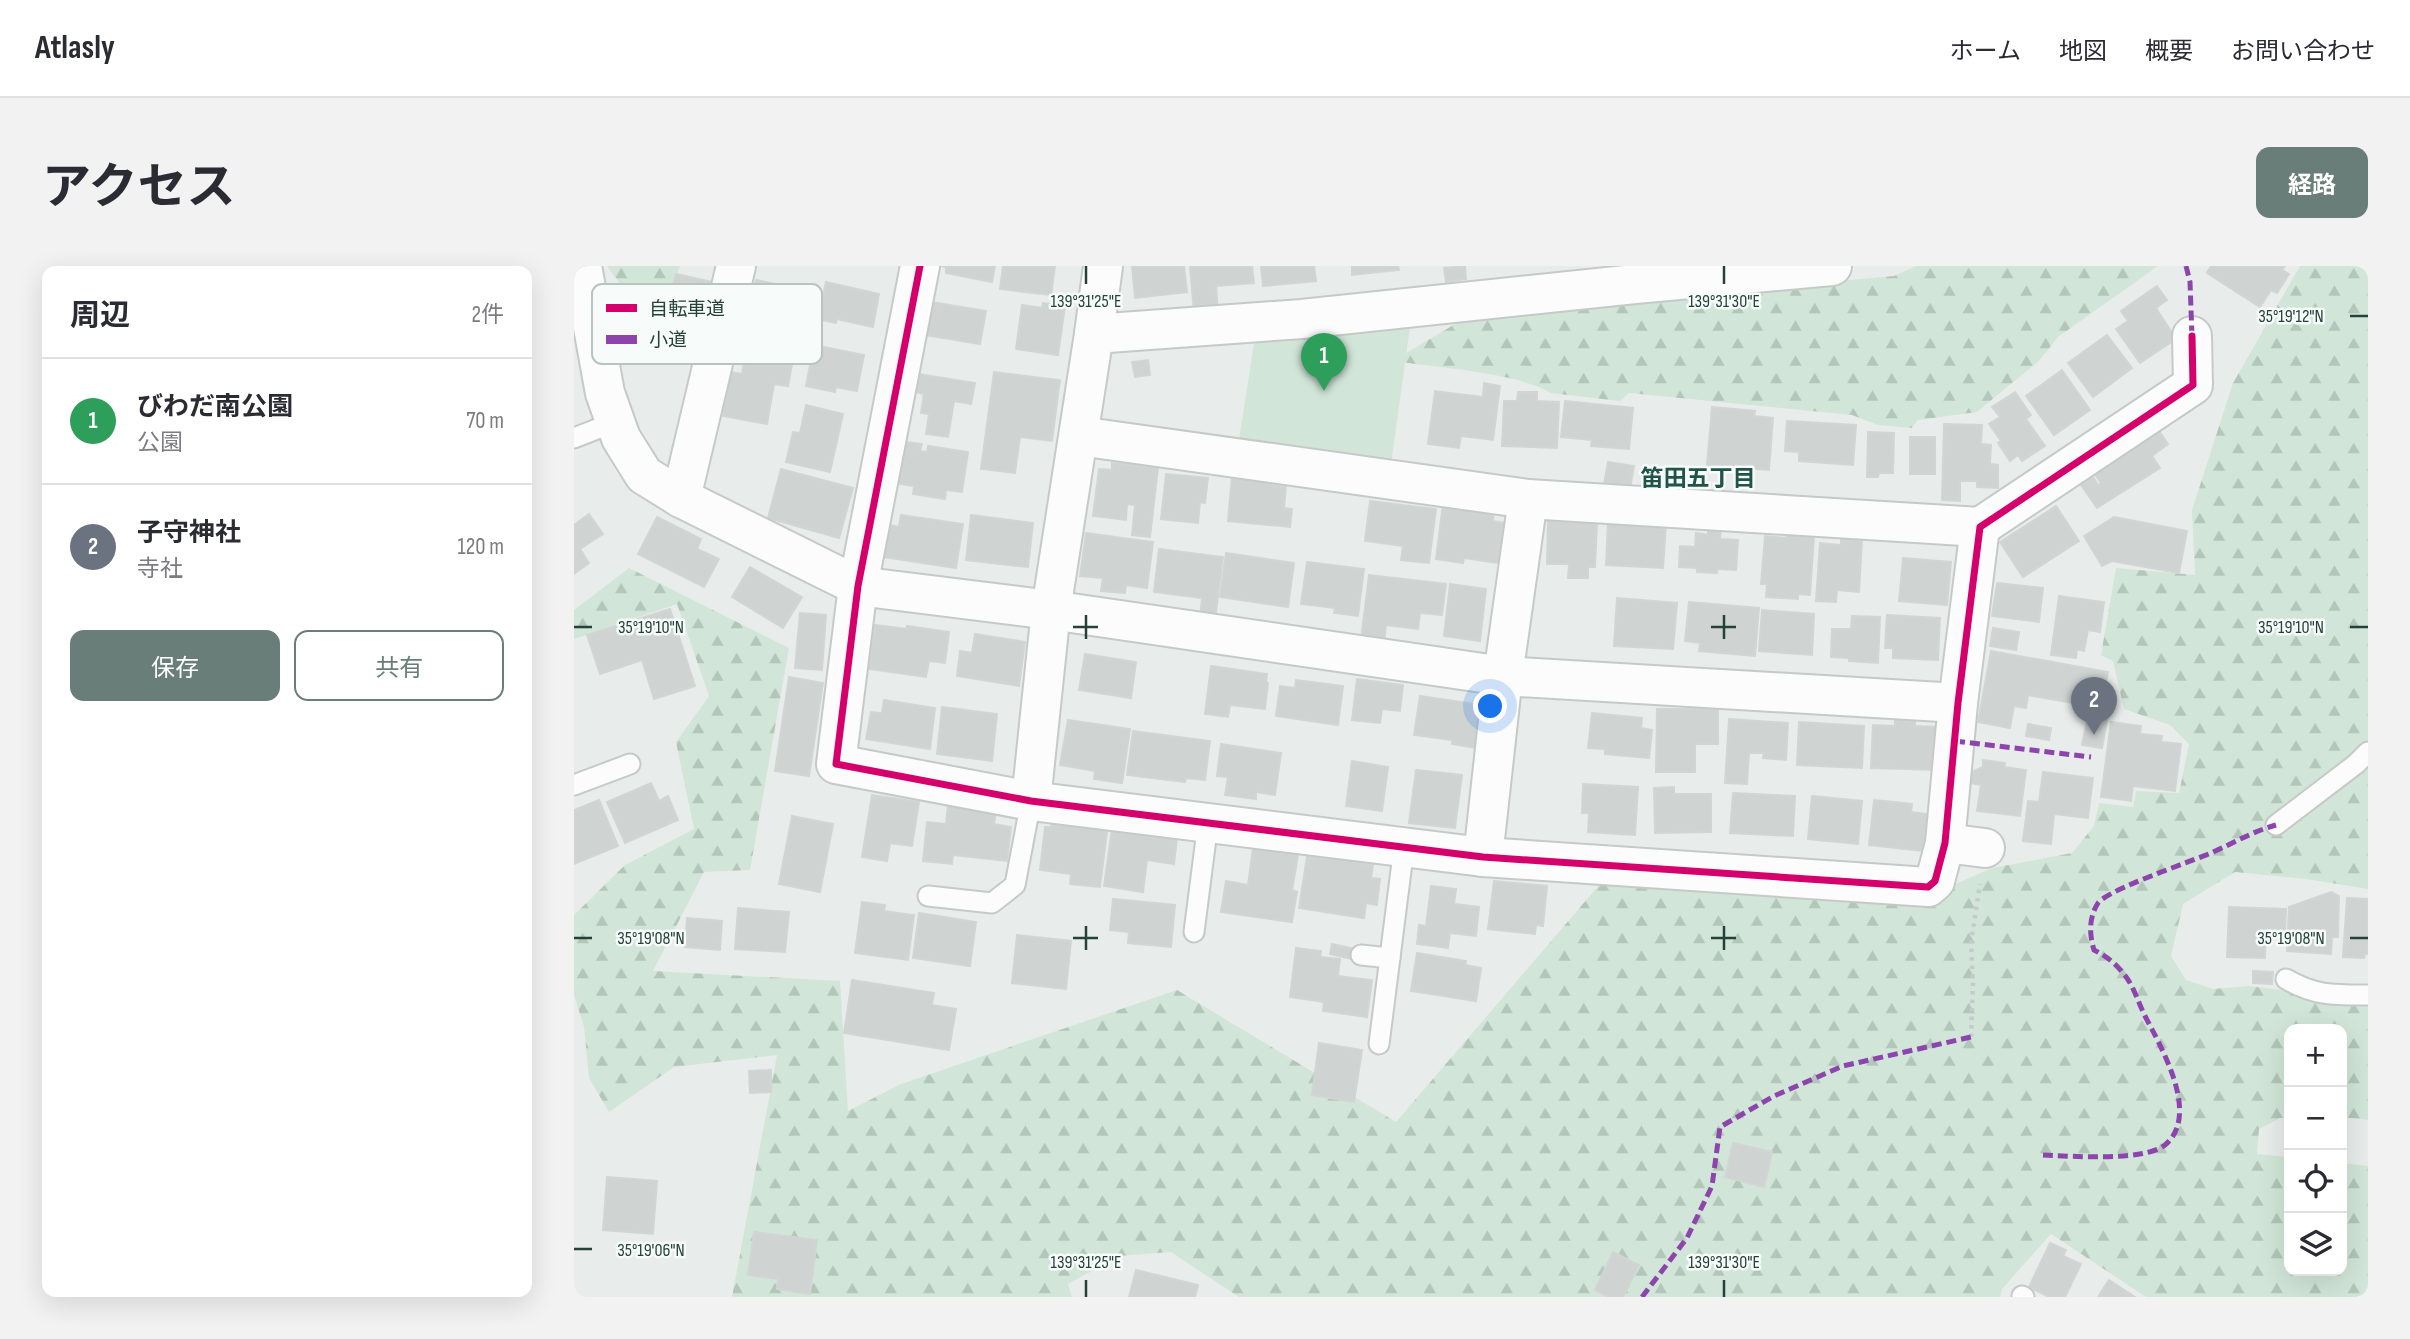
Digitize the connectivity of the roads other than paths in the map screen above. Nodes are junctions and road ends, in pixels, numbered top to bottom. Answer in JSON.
{"nodes":[{"id":1,"x":582,"y":266,"type":"edge"},
{"id":2,"x":736,"y":266,"type":"edge"},
{"id":3,"x":920,"y":266,"type":"edge"},
{"id":4,"x":1103,"y":266,"type":"edge"},
{"id":5,"x":1832,"y":266,"type":"edge"},
{"id":6,"x":1634,"y":275,"type":"edge"},
{"id":7,"x":732,"y":284,"type":"edge"},
{"id":8,"x":592,"y":321,"type":"edge"},
{"id":9,"x":1094,"y":334,"type":"junction"},
{"id":10,"x":2192,"y":336,"type":"dead end"},
{"id":11,"x":600,"y":364,"type":"edge"},
{"id":12,"x":713,"y":364,"type":"edge"},
{"id":13,"x":615,"y":422,"type":"junction"},
{"id":14,"x":1079,"y":436,"type":"junction"},
{"id":15,"x":574,"y":438,"type":"edge"},
{"id":16,"x":681,"y":498,"type":"junction"},
{"id":17,"x":1528,"y":499,"type":"junction"},
{"id":18,"x":1980,"y":527,"type":"junction"},
{"id":19,"x":858,"y":586,"type":"junction"},
{"id":20,"x":1051,"y":610,"type":"junction"},
{"id":21,"x":1503,"y":676,"type":"junction"},
{"id":22,"x":1958,"y":703,"type":"junction"},
{"id":23,"x":2368,"y":752,"type":"edge"},
{"id":24,"x":630,"y":764,"type":"dead end"},
{"id":25,"x":574,"y":785,"type":"edge"},
{"id":26,"x":1031,"y":801,"type":"junction"},
{"id":27,"x":1208,"y":823,"type":"junction"},
{"id":28,"x":2276,"y":825,"type":"dead end"},
{"id":29,"x":1945,"y":843,"type":"junction"},
{"id":30,"x":1404,"y":847,"type":"junction"},
{"id":31,"x":1985,"y":848,"type":"road end"},
{"id":32,"x":1483,"y":857,"type":"junction"},
{"id":33,"x":928,"y":896,"type":"dead end"},
{"id":34,"x":1194,"y":932,"type":"dead end"},
{"id":35,"x":1361,"y":955,"type":"dead end"},
{"id":36,"x":1390,"y":958,"type":"junction"},
{"id":37,"x":2286,"y":979,"type":"dead end"},
{"id":38,"x":2368,"y":995,"type":"edge"},
{"id":39,"x":1379,"y":1044,"type":"dead end"}],
"edges":[{"from":1,"to":8,"type":"street"},
{"from":2,"to":7,"type":"street"},
{"from":3,"to":19,"type":"street"},
{"from":4,"to":9,"type":"street"},
{"from":5,"to":6,"type":"street"},
{"from":6,"to":9,"type":"street"},
{"from":9,"to":14,"type":"street"},
{"from":10,"to":18,"type":"street"},
{"from":11,"to":13,"type":"street"},
{"from":12,"to":16,"type":"street"},
{"from":13,"to":15,"type":"lane"},
{"from":13,"to":16,"type":"street"},
{"from":14,"to":17,"type":"street"},
{"from":14,"to":20,"type":"street"},
{"from":16,"to":19,"type":"street"},
{"from":17,"to":18,"type":"street"},
{"from":17,"to":21,"type":"street"},
{"from":18,"to":22,"type":"street"},
{"from":19,"to":20,"type":"street"},
{"from":19,"to":26,"type":"street"},
{"from":20,"to":21,"type":"street"},
{"from":20,"to":26,"type":"street"},
{"from":21,"to":22,"type":"street"},
{"from":21,"to":32,"type":"street"},
{"from":22,"to":29,"type":"street"},
{"from":23,"to":28,"type":"lane"},
{"from":24,"to":25,"type":"lane"},
{"from":26,"to":27,"type":"street"},
{"from":26,"to":33,"type":"lane"},
{"from":27,"to":30,"type":"street"},
{"from":27,"to":34,"type":"lane"},
{"from":29,"to":31,"type":"street"},
{"from":29,"to":32,"type":"street"},
{"from":30,"to":32,"type":"street"},
{"from":30,"to":36,"type":"lane"},
{"from":35,"to":36,"type":"lane"},
{"from":36,"to":39,"type":"lane"},
{"from":37,"to":38,"type":"lane"}]}
